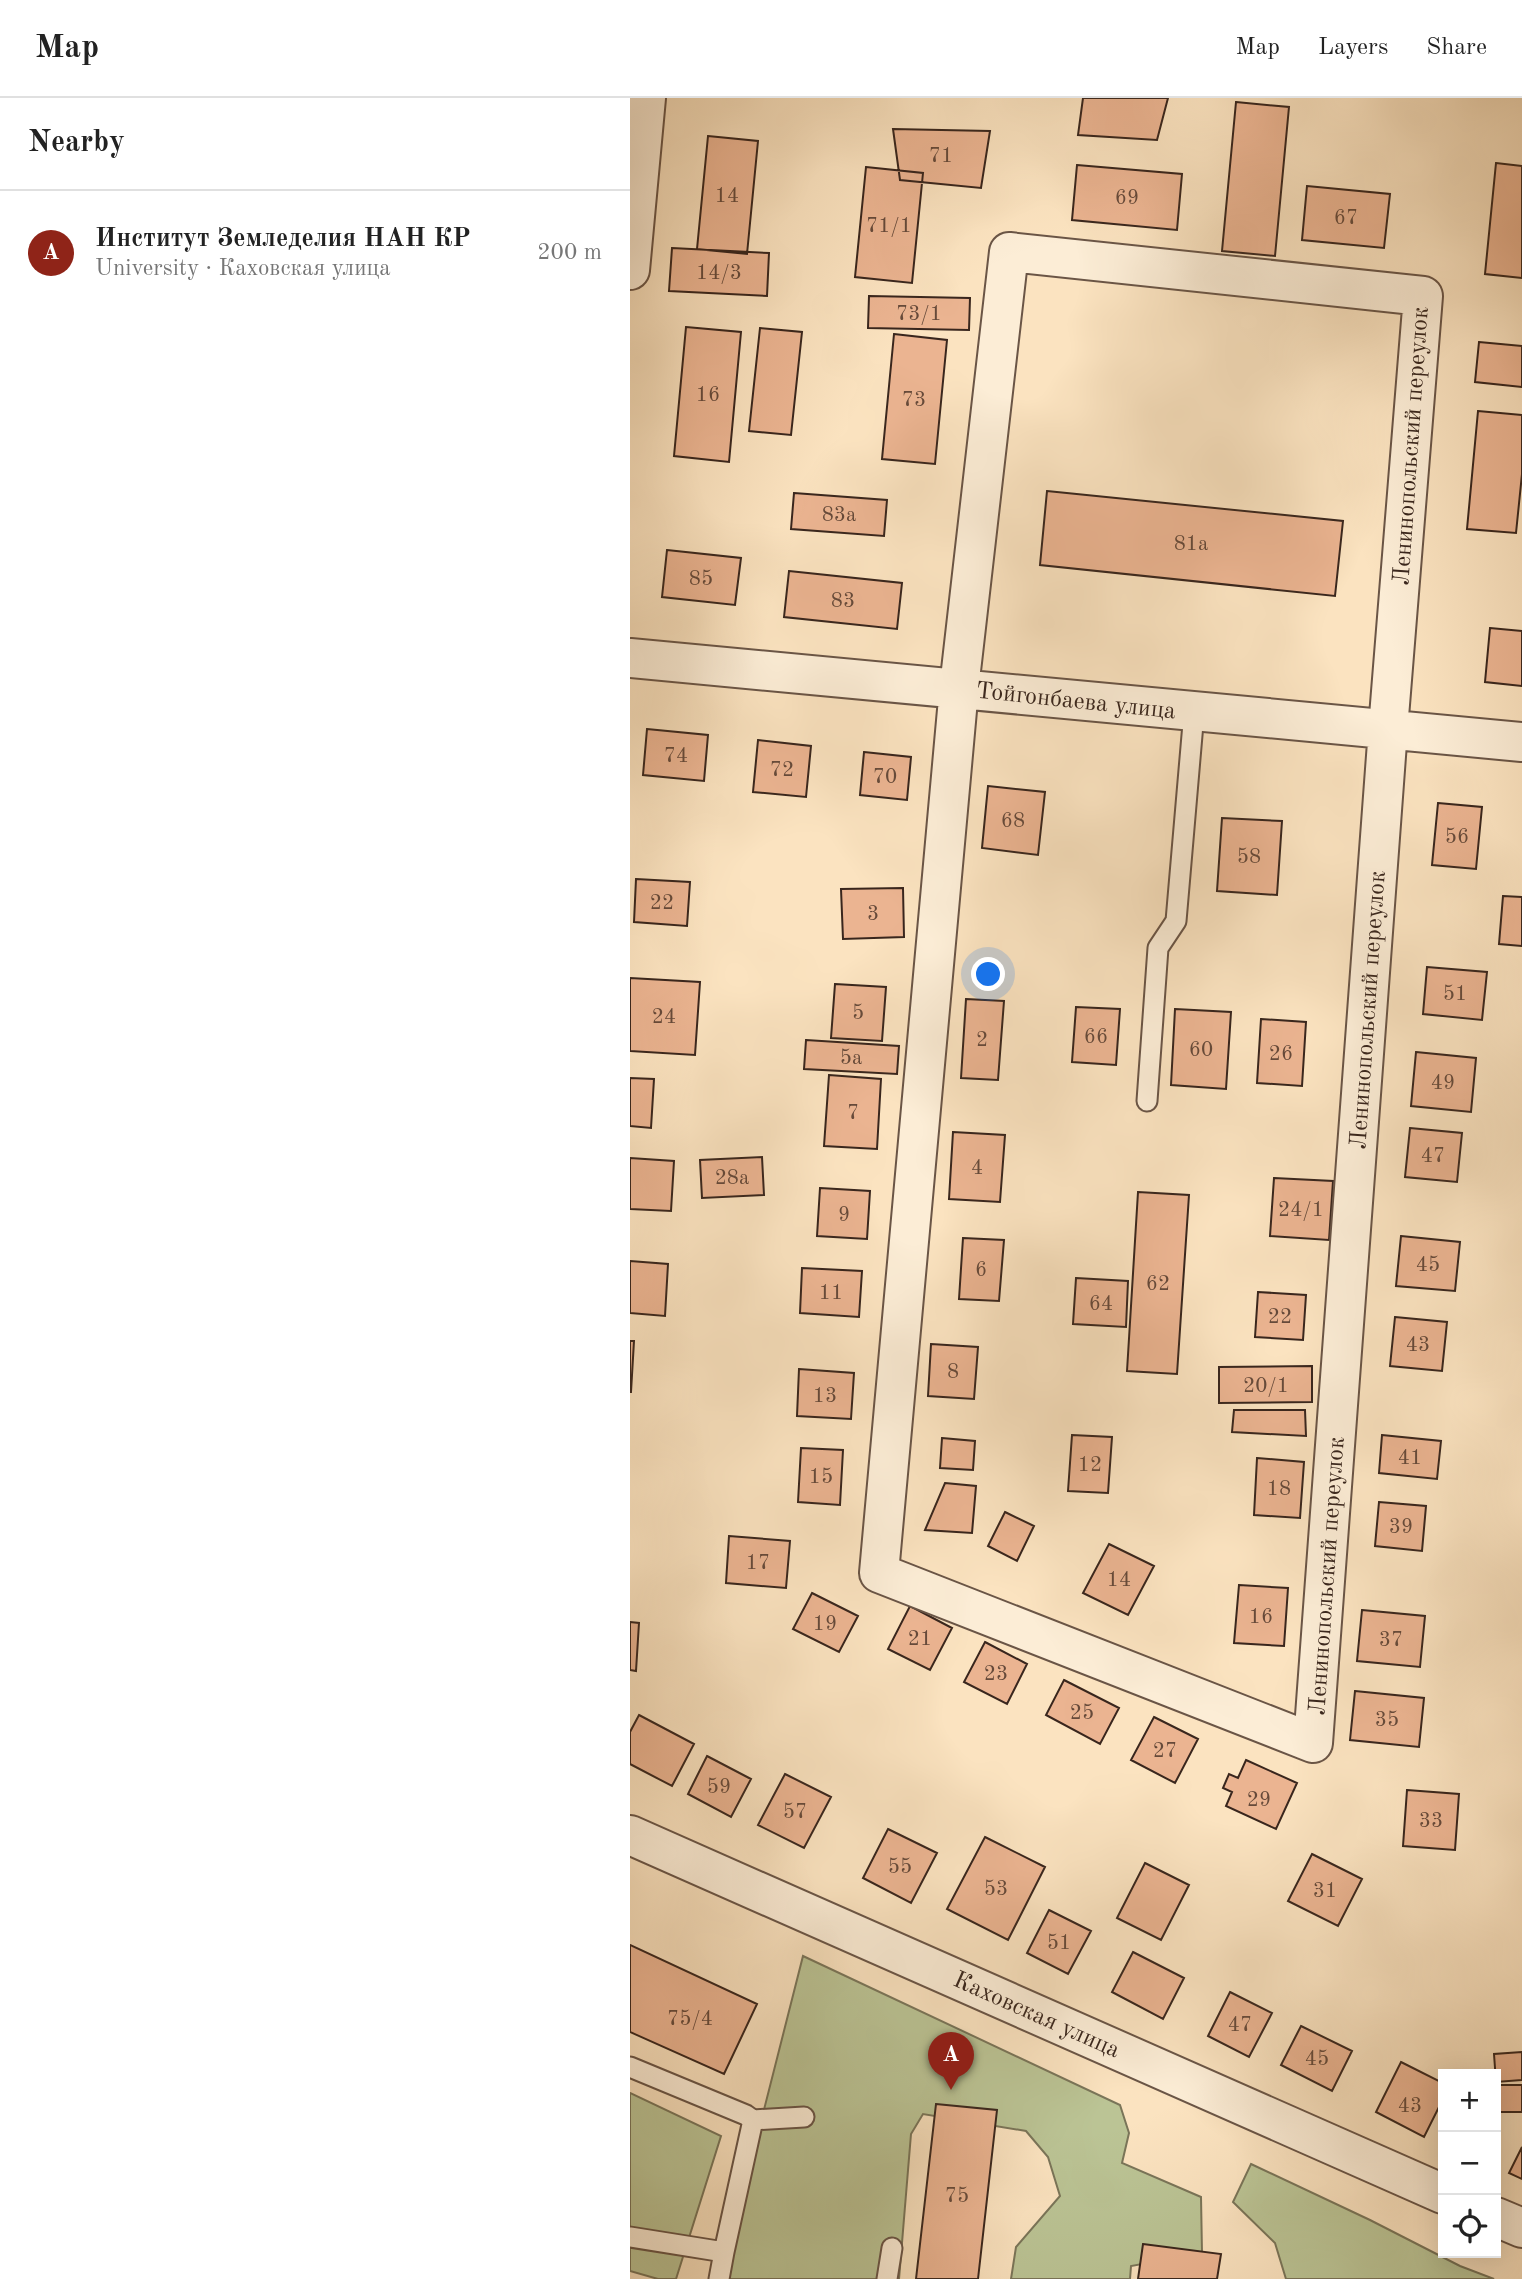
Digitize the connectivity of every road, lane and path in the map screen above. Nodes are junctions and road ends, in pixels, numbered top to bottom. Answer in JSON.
{"nodes":[{"id":1,"x":646,"y":98,"type":"edge"},
{"id":2,"x":630,"y":270,"type":"edge"},
{"id":3,"x":630,"y":658,"type":"edge"},
{"id":4,"x":959,"y":688,"type":"junction"},
{"id":5,"x":1195,"y":712,"type":"junction"},
{"id":6,"x":1388,"y":729,"type":"junction"},
{"id":7,"x":1522,"y":742,"type":"edge"},
{"id":8,"x":1147,"y":1101,"type":"dead end"},
{"id":9,"x":630,"y":1835,"type":"edge"},
{"id":10,"x":630,"y":2067,"type":"edge"},
{"id":11,"x":804,"y":2117,"type":"dead end"},
{"id":12,"x":753,"y":2120,"type":"junction"},
{"id":13,"x":1438,"y":2192,"type":"edge"},
{"id":14,"x":1501,"y":2219,"type":"edge"},
{"id":15,"x":1522,"y":2228,"type":"edge"},
{"id":16,"x":630,"y":2237,"type":"edge"},
{"id":17,"x":891,"y":2248,"type":"dead end"},
{"id":18,"x":723,"y":2252,"type":"junction"},
{"id":19,"x":719,"y":2279,"type":"edge"},
{"id":20,"x":887,"y":2279,"type":"edge"}],
"edges":[{"from":1,"to":2,"type":"street"},
{"from":3,"to":4,"type":"street","name":"Тойгонбаева улица"},
{"from":4,"to":5,"type":"street","name":"Тойгонбаева улица"},
{"from":4,"to":6,"type":"street","name":"Ленинопольский переулок"},
{"from":4,"to":6,"type":"street","name":"Ленинопольский переулок"},
{"from":5,"to":6,"type":"street","name":"Тойгонбаева улица"},
{"from":5,"to":8,"type":"lane"},
{"from":6,"to":7,"type":"street","name":"Тойгонбаева улица"},
{"from":9,"to":13,"type":"street","name":"Каховская улица"},
{"from":10,"to":12,"type":"lane"},
{"from":11,"to":12,"type":"lane"},
{"from":12,"to":18,"type":"lane"},
{"from":14,"to":15,"type":"street"},
{"from":16,"to":18,"type":"lane"},
{"from":17,"to":20,"type":"lane"},
{"from":18,"to":19,"type":"lane"}]}
